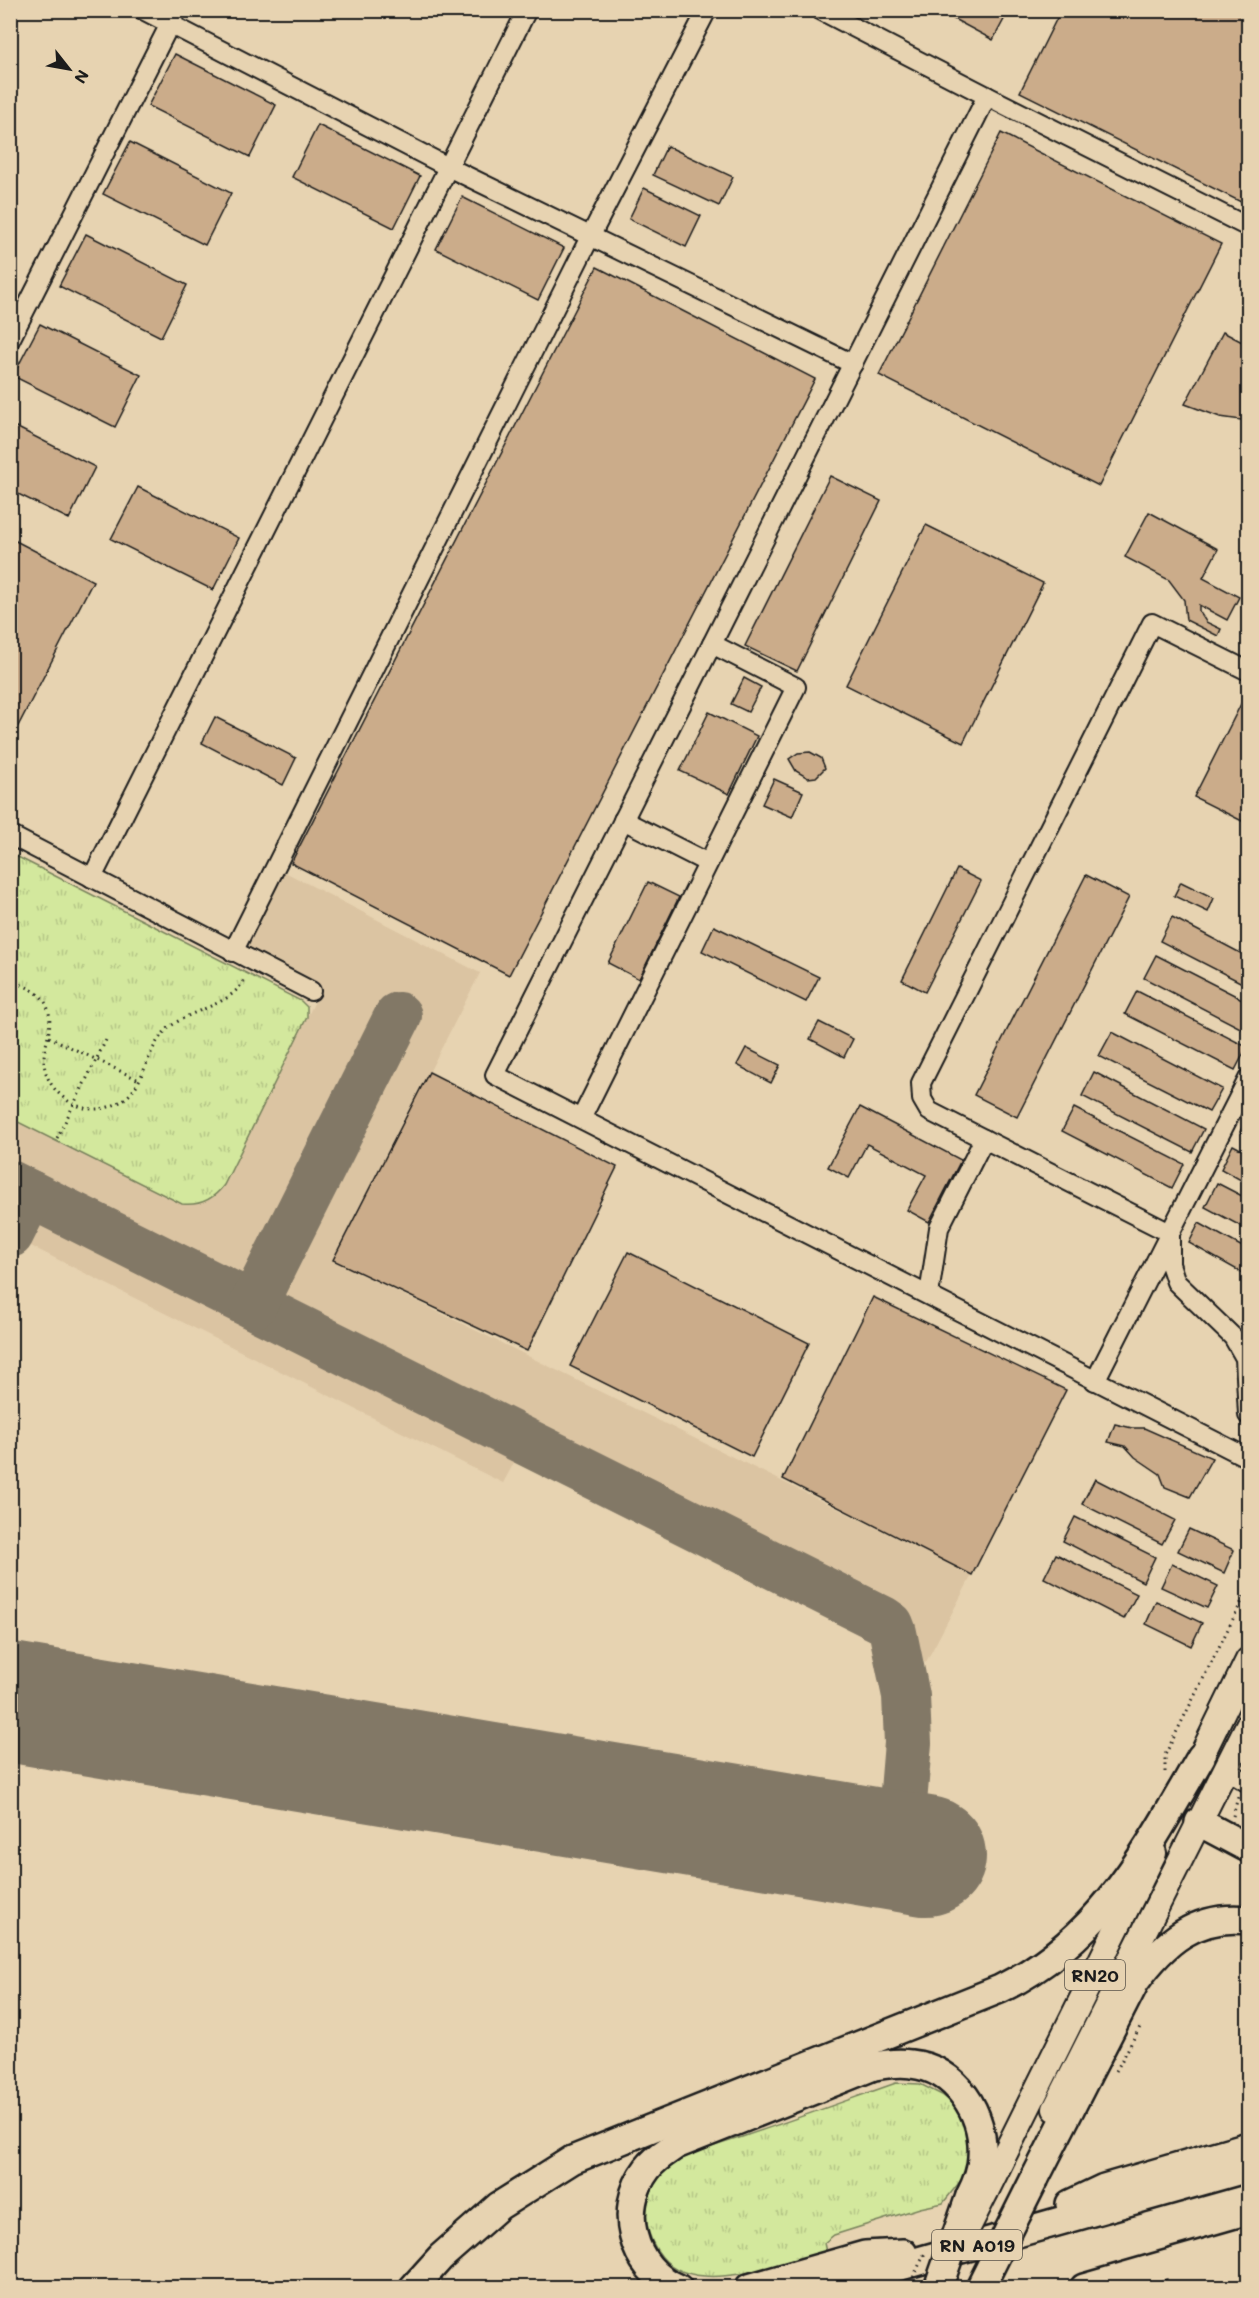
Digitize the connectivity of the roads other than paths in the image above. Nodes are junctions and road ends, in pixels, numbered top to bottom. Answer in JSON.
{"nodes":[{"id":1,"x":143,"y":10,"type":"edge"},
{"id":2,"x":527,"y":10,"type":"edge"},
{"id":3,"x":707,"y":10,"type":"edge"},
{"id":4,"x":820,"y":10,"type":"edge"},
{"id":5,"x":173,"y":17,"type":"edge"},
{"id":6,"x":987,"y":96,"type":"junction"},
{"id":7,"x":448,"y":167,"type":"junction"},
{"id":8,"x":1248,"y":227,"type":"edge"},
{"id":9,"x":590,"y":237,"type":"junction"},
{"id":10,"x":10,"y":340,"type":"edge"},
{"id":11,"x":853,"y":364,"type":"junction"},
{"id":12,"x":712,"y":644,"type":"junction"},
{"id":13,"x":1248,"y":671,"type":"edge"},
{"id":14,"x":624,"y":820,"type":"junction"},
{"id":15,"x":10,"y":836,"type":"edge"},
{"id":16,"x":708,"y":863,"type":"junction"},
{"id":17,"x":92,"y":878,"type":"junction"},
{"id":18,"x":233,"y":952,"type":"junction"},
{"id":19,"x":311,"y":991,"type":"dead end"},
{"id":20,"x":1248,"y":1079,"type":"edge"},
{"id":21,"x":581,"y":1119,"type":"junction"},
{"id":22,"x":984,"y":1139,"type":"junction"},
{"id":23,"x":1170,"y":1233,"type":"junction"},
{"id":24,"x":929,"y":1296,"type":"junction"},
{"id":25,"x":1095,"y":1381,"type":"junction"},
{"id":26,"x":1248,"y":1415,"type":"edge"},
{"id":27,"x":1248,"y":1458,"type":"edge"},
{"id":28,"x":1248,"y":1660,"type":"edge"},
{"id":29,"x":1248,"y":1725,"type":"edge"},
{"id":30,"x":1201,"y":1757,"type":"junction"},
{"id":31,"x":1226,"y":1770,"type":"junction"},
{"id":32,"x":1248,"y":1783,"type":"edge"},
{"id":33,"x":1199,"y":1822,"type":"junction"},
{"id":34,"x":1248,"y":1848,"type":"edge"},
{"id":35,"x":1248,"y":1920,"type":"edge"},
{"id":36,"x":1248,"y":2146,"type":"edge"},
{"id":37,"x":1248,"y":2168,"type":"edge"},
{"id":38,"x":1027,"y":2180,"type":"junction"},
{"id":39,"x":978,"y":2194,"type":"junction"},
{"id":40,"x":1248,"y":2241,"type":"edge"},
{"id":41,"x":972,"y":2246,"type":"junction"},
{"id":42,"x":1248,"y":2260,"type":"edge"},
{"id":43,"x":1248,"y":2280,"type":"edge"},
{"id":44,"x":413,"y":2288,"type":"edge"},
{"id":45,"x":678,"y":2288,"type":"edge"},
{"id":46,"x":749,"y":2288,"type":"edge"},
{"id":47,"x":823,"y":2288,"type":"edge"},
{"id":48,"x":938,"y":2288,"type":"edge"},
{"id":49,"x":966,"y":2288,"type":"edge"},
{"id":50,"x":980,"y":2288,"type":"edge"},
{"id":51,"x":1084,"y":2288,"type":"edge"},
{"id":52,"x":1148,"y":2288,"type":"edge"},
{"id":53,"x":1230,"y":2288,"type":"edge"}],
"edges":[{"from":1,"to":5,"type":"lane"},
{"from":2,"to":7,"type":"lane"},
{"from":3,"to":9,"type":"lane"},
{"from":4,"to":6,"type":"lane"},
{"from":5,"to":7,"type":"lane"},
{"from":5,"to":10,"type":"lane"},
{"from":6,"to":8,"type":"lane"},
{"from":6,"to":11,"type":"lane"},
{"from":7,"to":9,"type":"lane"},
{"from":7,"to":17,"type":"lane"},
{"from":9,"to":11,"type":"lane"},
{"from":9,"to":18,"type":"lane"},
{"from":11,"to":12,"type":"lane"},
{"from":12,"to":14,"type":"lane"},
{"from":12,"to":16,"type":"lane"},
{"from":13,"to":22,"type":"lane"},
{"from":14,"to":16,"type":"lane"},
{"from":14,"to":21,"type":"lane"},
{"from":15,"to":17,"type":"lane"},
{"from":16,"to":21,"type":"lane"},
{"from":17,"to":18,"type":"lane"},
{"from":18,"to":19,"type":"lane"},
{"from":20,"to":23,"type":"lane"},
{"from":21,"to":24,"type":"lane"},
{"from":22,"to":23,"type":"lane"},
{"from":22,"to":24,"type":"lane"},
{"from":23,"to":25,"type":"lane"},
{"from":23,"to":26,"type":"lane"},
{"from":24,"to":25,"type":"lane"},
{"from":25,"to":27,"type":"lane"},
{"from":28,"to":30,"type":"main road","number":"RN20"},
{"from":29,"to":31,"type":"main road","number":"RN20"},
{"from":30,"to":39,"type":"main road","number":"RN20"},
{"from":30,"to":44,"type":"highway"},
{"from":31,"to":32,"type":"lane"},
{"from":31,"to":33,"type":"main road","number":"RN20"},
{"from":33,"to":34,"type":"highway"},
{"from":33,"to":38,"type":"main road","number":"RN20"},
{"from":35,"to":38,"type":"highway"},
{"from":36,"to":41,"type":"highway"},
{"from":37,"to":41,"type":"highway","number":"RN A019"},
{"from":38,"to":49,"type":"main road","number":"RN20"},
{"from":38,"to":50,"type":"highway","bridge":true},
{"from":39,"to":45,"type":"highway"},
{"from":39,"to":48,"type":"highway","bridge":true},
{"from":40,"to":51,"type":"highway"},
{"from":41,"to":46,"type":"highway"},
{"from":41,"to":47,"type":"highway","number":"RN A019"},
{"from":42,"to":52,"type":"highway"},
{"from":43,"to":53,"type":"highway"}]}
